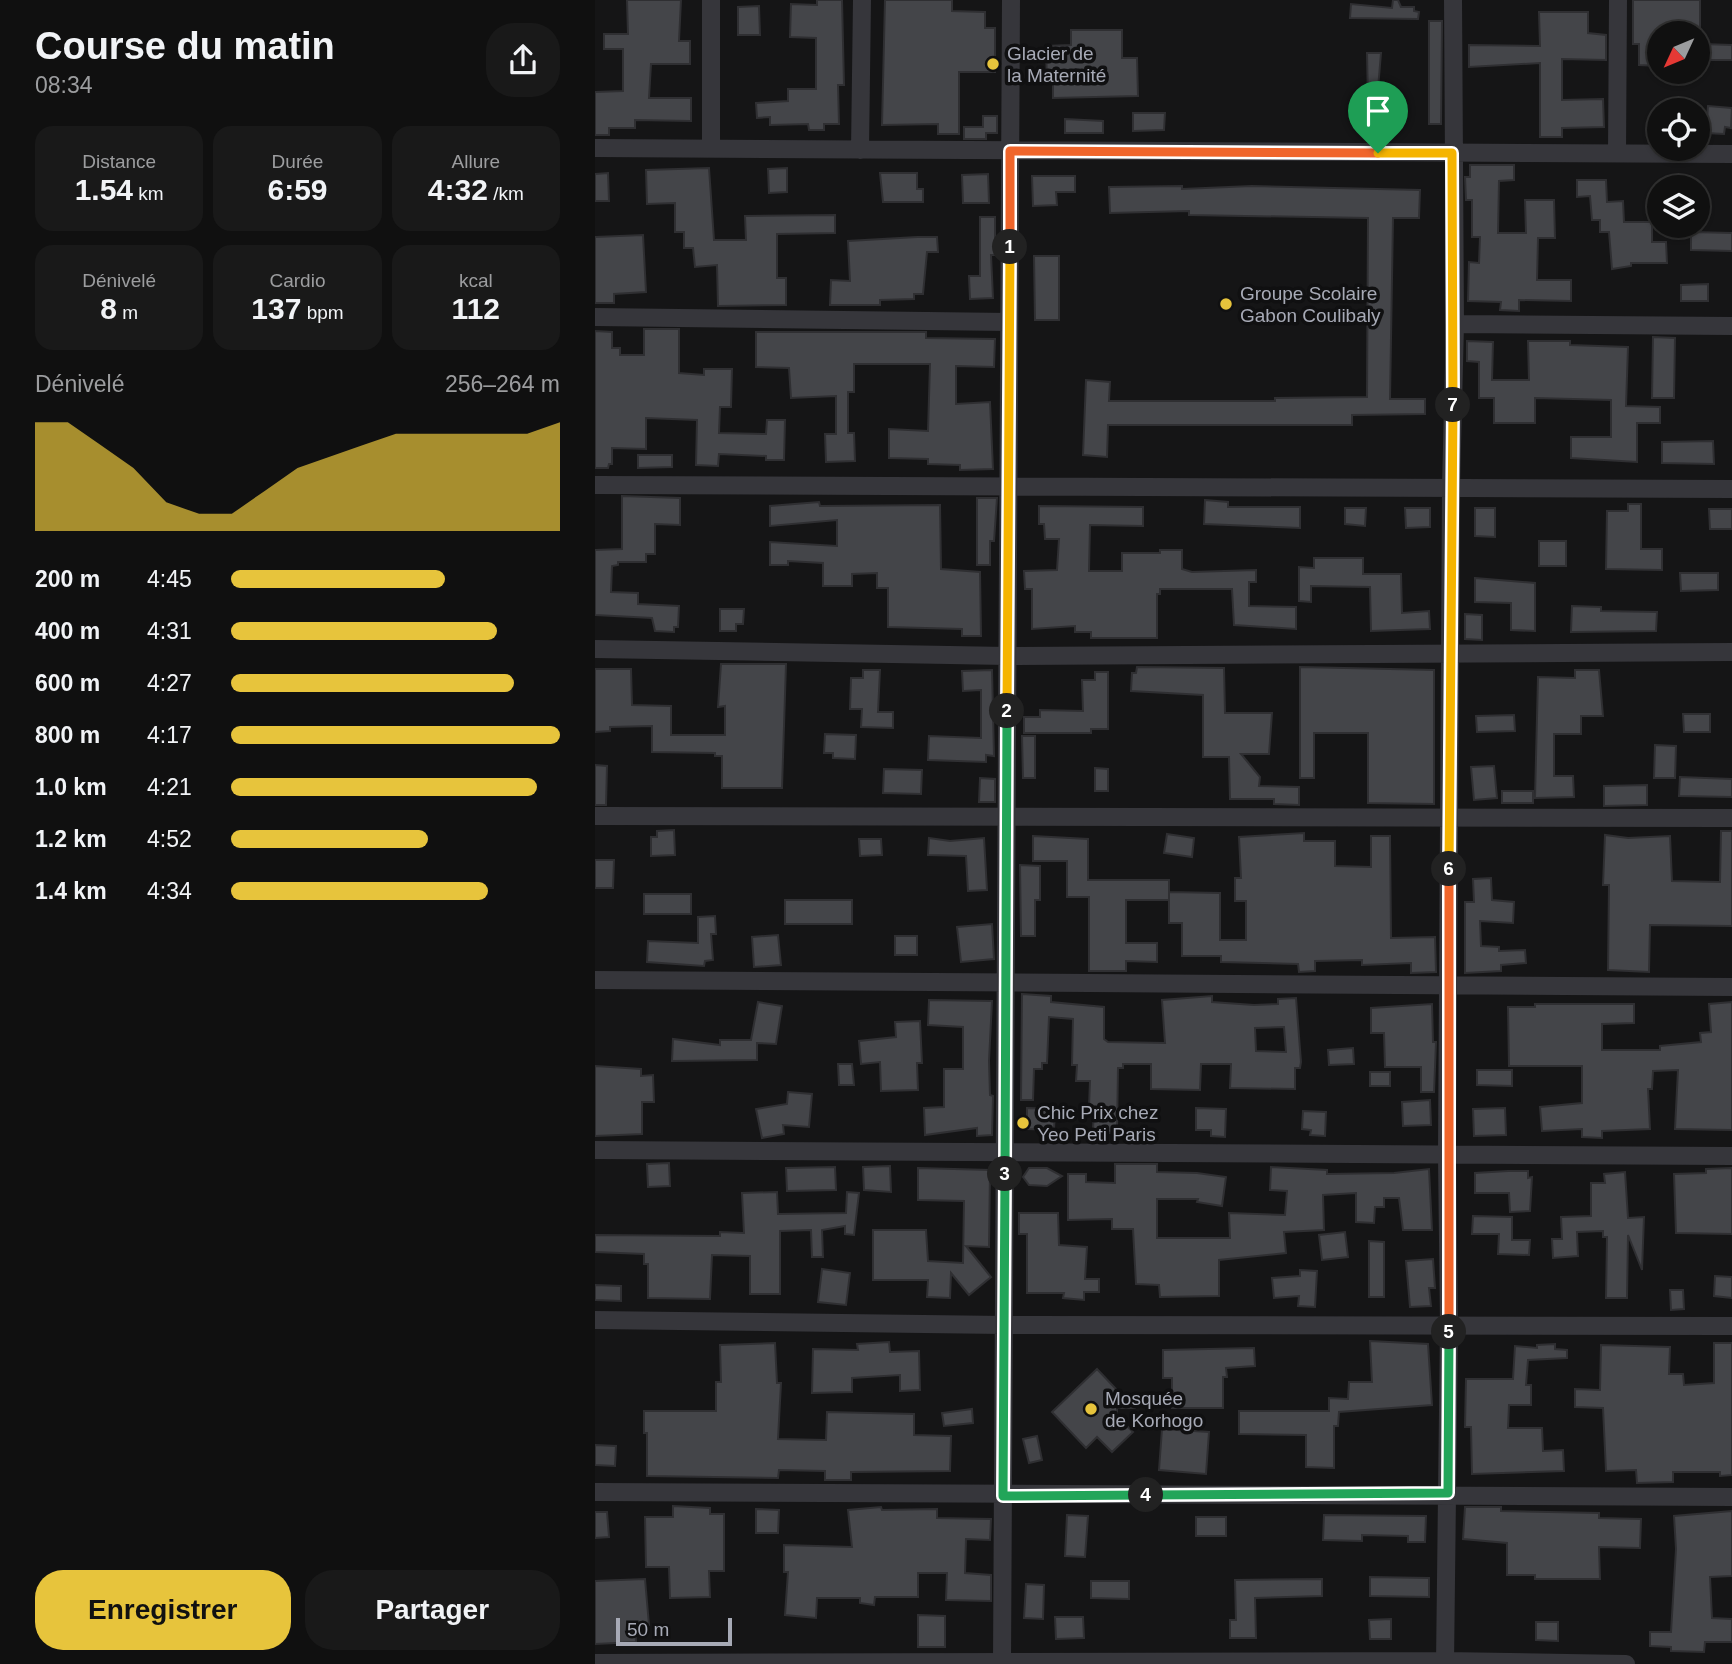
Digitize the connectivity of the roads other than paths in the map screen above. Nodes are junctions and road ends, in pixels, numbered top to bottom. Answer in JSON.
{"nodes":[{"id":1,"x":711,"y":0,"type":"edge"},
{"id":2,"x":862,"y":0,"type":"edge"},
{"id":3,"x":1011,"y":0,"type":"edge"},
{"id":4,"x":1453,"y":0,"type":"edge"},
{"id":5,"x":1618,"y":0,"type":"edge"},
{"id":6,"x":595,"y":148,"type":"edge"},
{"id":7,"x":711,"y":148,"type":"junction"},
{"id":8,"x":860,"y":150,"type":"junction"},
{"id":9,"x":1010,"y":151,"type":"junction"},
{"id":10,"x":1452,"y":153,"type":"junction"},
{"id":11,"x":1617,"y":153,"type":"junction"},
{"id":12,"x":1732,"y":154,"type":"edge"},
{"id":13,"x":595,"y":317,"type":"edge"},
{"id":14,"x":1009,"y":322,"type":"junction"},
{"id":15,"x":1455,"y":324,"type":"junction"},
{"id":16,"x":1732,"y":326,"type":"edge"},
{"id":17,"x":595,"y":485,"type":"edge"},
{"id":18,"x":1009,"y":487,"type":"junction"},
{"id":19,"x":1451,"y":487,"type":"junction"},
{"id":20,"x":1732,"y":489,"type":"edge"},
{"id":21,"x":595,"y":649,"type":"edge"},
{"id":22,"x":1732,"y":652,"type":"edge"},
{"id":23,"x":1450,"y":653,"type":"junction"},
{"id":24,"x":1007,"y":656,"type":"junction"},
{"id":25,"x":595,"y":817,"type":"edge"},
{"id":26,"x":1006,"y":817,"type":"junction"},
{"id":27,"x":1449,"y":818,"type":"junction"},
{"id":28,"x":1732,"y":818,"type":"edge"},
{"id":29,"x":595,"y":980,"type":"edge"},
{"id":30,"x":1006,"y":984,"type":"junction"},
{"id":31,"x":1448,"y":987,"type":"junction"},
{"id":32,"x":1732,"y":987,"type":"edge"},
{"id":33,"x":595,"y":1150,"type":"edge"},
{"id":34,"x":1005,"y":1152,"type":"junction"},
{"id":35,"x":1447,"y":1155,"type":"junction"},
{"id":36,"x":1732,"y":1156,"type":"edge"},
{"id":37,"x":595,"y":1320,"type":"edge"},
{"id":38,"x":1004,"y":1325,"type":"junction"},
{"id":39,"x":1449,"y":1326,"type":"junction"},
{"id":40,"x":1732,"y":1326,"type":"edge"},
{"id":41,"x":595,"y":1492,"type":"edge"},
{"id":42,"x":1448,"y":1493,"type":"junction"},
{"id":43,"x":1003,"y":1496,"type":"junction"},
{"id":44,"x":1732,"y":1497,"type":"edge"},
{"id":45,"x":1445,"y":1662,"type":"edge"},
{"id":46,"x":595,"y":1663,"type":"edge"},
{"id":47,"x":1002,"y":1663,"type":"edge"},
{"id":48,"x":1626,"y":1664,"type":"edge"}],
"edges":[{"from":1,"to":7,"type":"street"},
{"from":2,"to":8,"type":"street"},
{"from":3,"to":9,"type":"street"},
{"from":4,"to":10,"type":"street"},
{"from":5,"to":11,"type":"street"},
{"from":6,"to":7,"type":"street"},
{"from":7,"to":8,"type":"street"},
{"from":8,"to":9,"type":"street"},
{"from":9,"to":10,"type":"street"},
{"from":9,"to":14,"type":"street"},
{"from":10,"to":11,"type":"street"},
{"from":10,"to":15,"type":"street"},
{"from":11,"to":12,"type":"street"},
{"from":13,"to":14,"type":"street"},
{"from":14,"to":18,"type":"street"},
{"from":15,"to":16,"type":"street"},
{"from":15,"to":19,"type":"street"},
{"from":17,"to":18,"type":"street"},
{"from":18,"to":19,"type":"street"},
{"from":18,"to":24,"type":"street"},
{"from":19,"to":20,"type":"street"},
{"from":19,"to":23,"type":"street"},
{"from":21,"to":24,"type":"street"},
{"from":22,"to":23,"type":"street"},
{"from":23,"to":24,"type":"street"},
{"from":23,"to":27,"type":"street"},
{"from":24,"to":26,"type":"street"},
{"from":25,"to":26,"type":"street"},
{"from":26,"to":27,"type":"street"},
{"from":26,"to":30,"type":"street"},
{"from":27,"to":28,"type":"street"},
{"from":27,"to":31,"type":"street"},
{"from":29,"to":30,"type":"street"},
{"from":30,"to":31,"type":"street"},
{"from":30,"to":34,"type":"street"},
{"from":31,"to":32,"type":"street"},
{"from":31,"to":35,"type":"street"},
{"from":33,"to":34,"type":"street"},
{"from":34,"to":35,"type":"street"},
{"from":34,"to":38,"type":"street"},
{"from":35,"to":36,"type":"street"},
{"from":35,"to":39,"type":"street"},
{"from":37,"to":38,"type":"street"},
{"from":38,"to":39,"type":"street"},
{"from":38,"to":43,"type":"street"},
{"from":39,"to":40,"type":"street"},
{"from":39,"to":42,"type":"street"},
{"from":41,"to":43,"type":"street"},
{"from":42,"to":43,"type":"street"},
{"from":42,"to":44,"type":"street"},
{"from":42,"to":45,"type":"street"},
{"from":43,"to":47,"type":"street"},
{"from":45,"to":47,"type":"street"},
{"from":45,"to":48,"type":"street"},
{"from":46,"to":47,"type":"street"}]}
